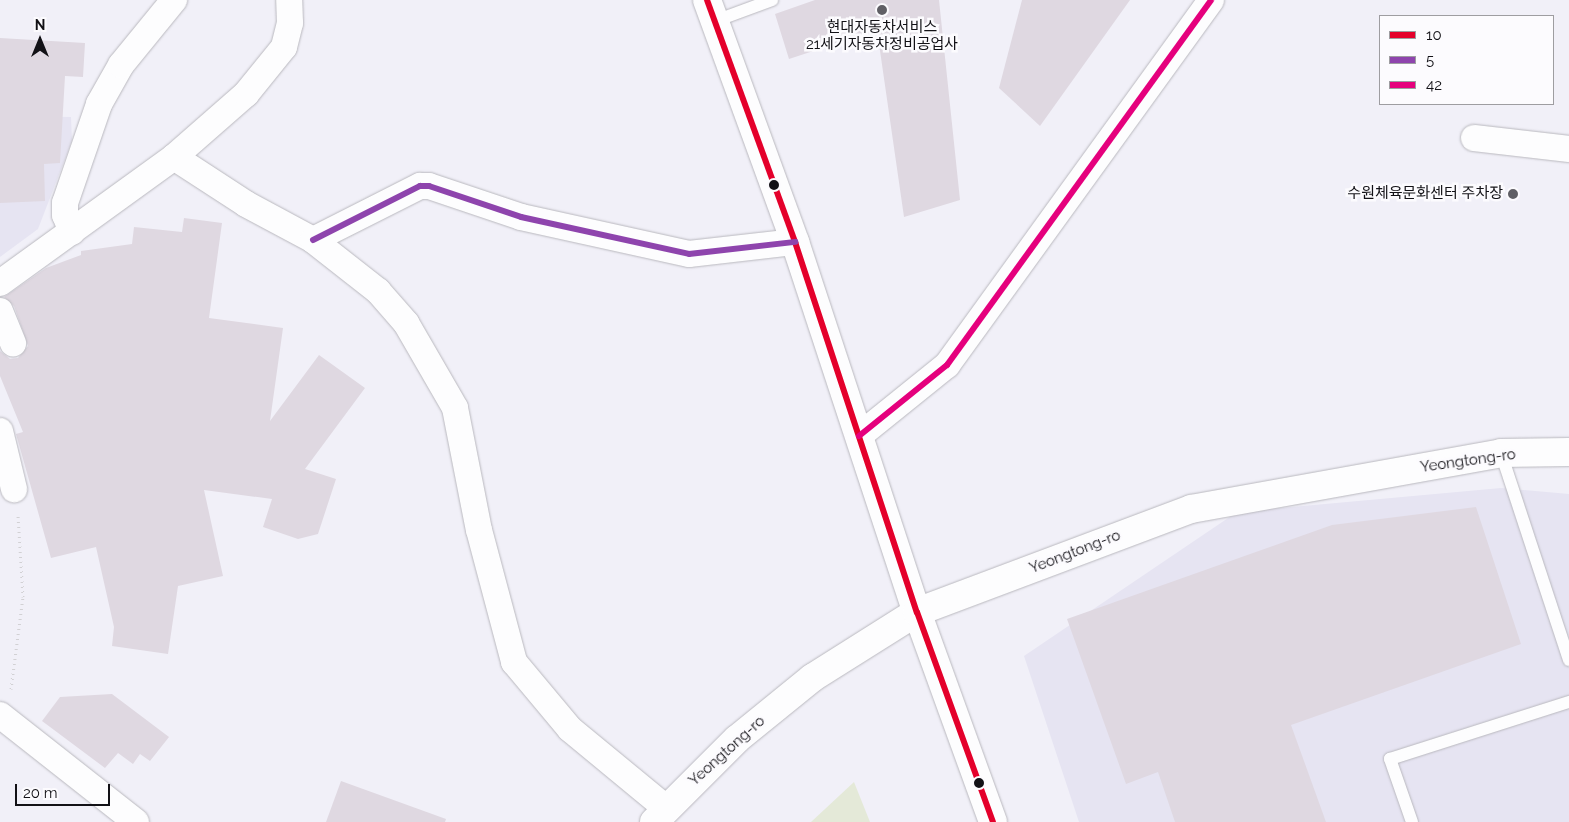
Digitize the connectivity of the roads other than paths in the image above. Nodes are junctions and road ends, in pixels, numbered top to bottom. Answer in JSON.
{"nodes":[{"id":1,"x":174,"y":0,"type":"edge"},
{"id":2,"x":289,"y":0,"type":"edge"},
{"id":3,"x":772,"y":0,"type":"edge"},
{"id":4,"x":1211,"y":0,"type":"edge"},
{"id":5,"x":711,"y":10,"type":"edge"},
{"id":6,"x":1474,"y":138,"type":"dead end"},
{"id":7,"x":1569,"y":149,"type":"edge"},
{"id":8,"x":174,"y":158,"type":"junction"},
{"id":9,"x":72,"y":232,"type":"junction"},
{"id":10,"x":313,"y":240,"type":"junction"},
{"id":11,"x":795,"y":242,"type":"junction"},
{"id":12,"x":0,"y":283,"type":"edge"},
{"id":13,"x":0,"y":311,"type":"edge"},
{"id":14,"x":13,"y":344,"type":"dead end"},
{"id":15,"x":0,"y":431,"type":"edge"},
{"id":16,"x":859,"y":436,"type":"junction"},
{"id":17,"x":1569,"y":452,"type":"edge"},
{"id":18,"x":1501,"y":453,"type":"junction"},
{"id":19,"x":14,"y":488,"type":"road end"},
{"id":20,"x":917,"y":612,"type":"junction"},
{"id":21,"x":1569,"y":660,"type":"edge"},
{"id":22,"x":1569,"y":702,"type":"edge"},
{"id":23,"x":1,"y":724,"type":"edge"},
{"id":24,"x":660,"y":815,"type":"edge"},
{"id":25,"x":136,"y":822,"type":"edge"},
{"id":26,"x":994,"y":822,"type":"edge"},
{"id":27,"x":1412,"y":822,"type":"edge"}],
"edges":[{"from":1,"to":9,"type":"street"},
{"from":2,"to":8,"type":"street"},
{"from":3,"to":5,"type":"lane"},
{"from":4,"to":16,"type":"street"},
{"from":5,"to":11,"type":"street"},
{"from":6,"to":7,"type":"street"},
{"from":8,"to":9,"type":"street"},
{"from":8,"to":10,"type":"street"},
{"from":9,"to":12,"type":"street"},
{"from":10,"to":11,"type":"street"},
{"from":10,"to":24,"type":"street"},
{"from":11,"to":16,"type":"street"},
{"from":13,"to":14,"type":"street"},
{"from":15,"to":19,"type":"street"},
{"from":16,"to":20,"type":"street"},
{"from":17,"to":18,"type":"street","name":"Yeongtong-ro"},
{"from":18,"to":20,"type":"street","name":"Yeongtong-ro"},
{"from":18,"to":21,"type":"lane"},
{"from":20,"to":24,"type":"street","name":"Yeongtong-ro"},
{"from":20,"to":26,"type":"street"},
{"from":22,"to":27,"type":"lane"},
{"from":23,"to":25,"type":"street"}]}
